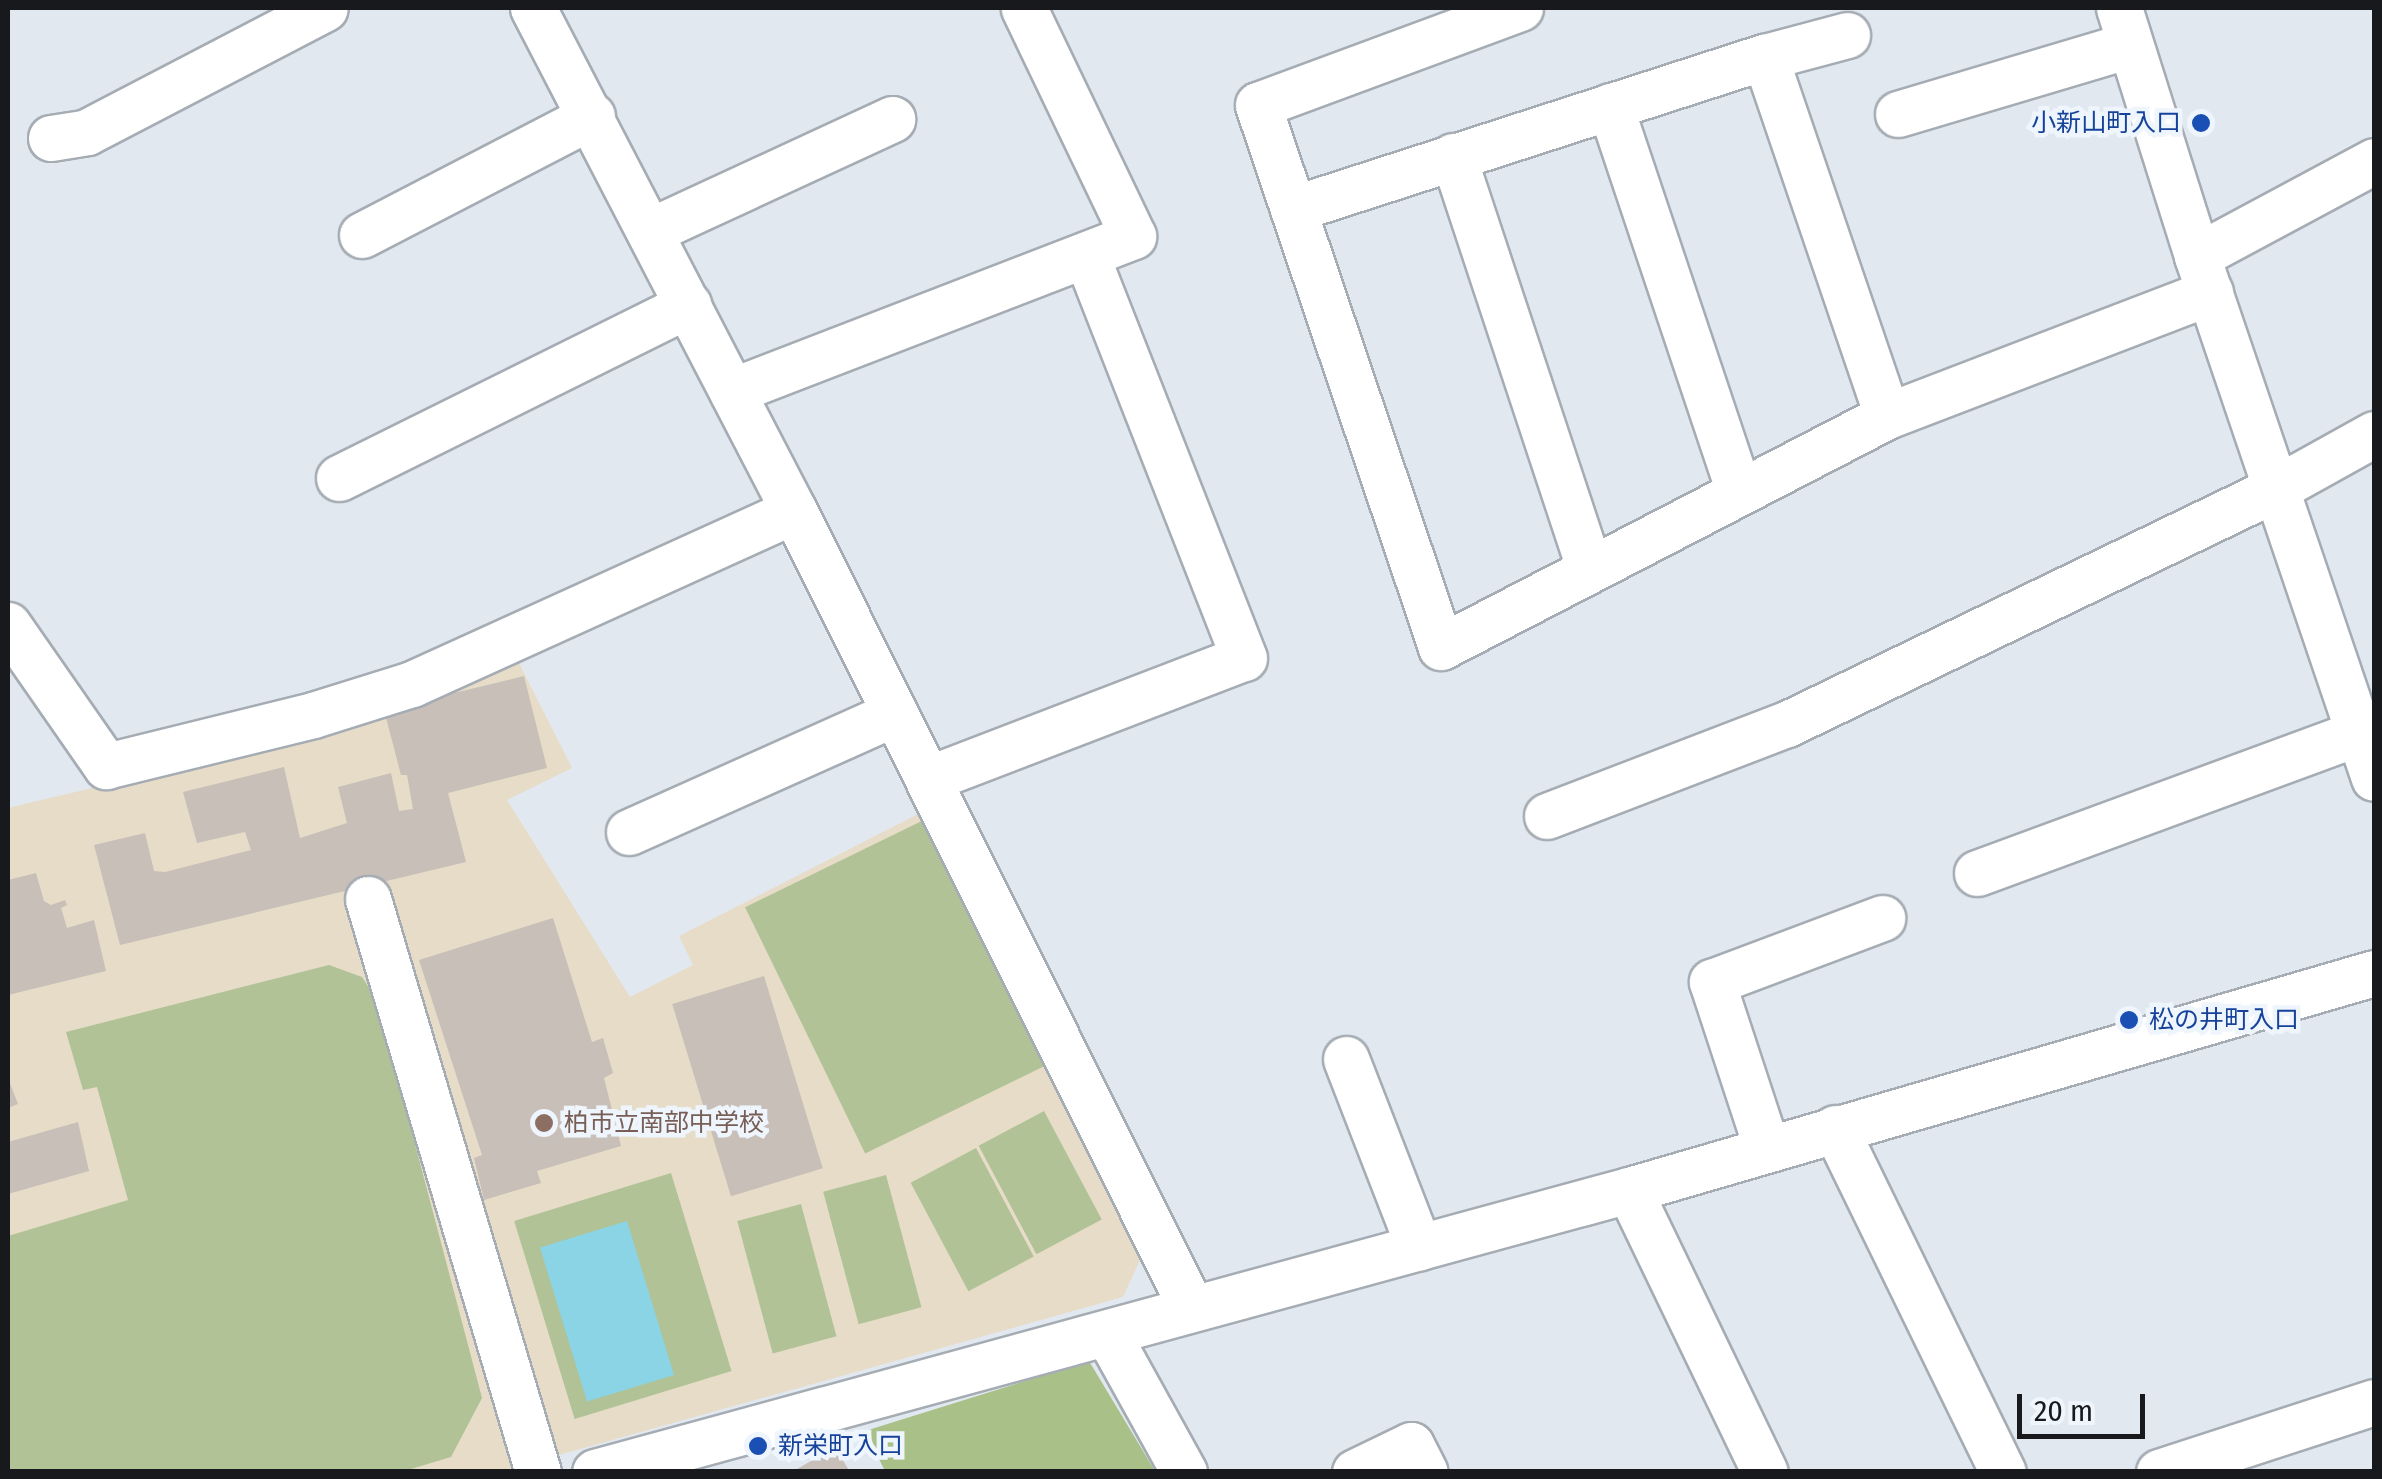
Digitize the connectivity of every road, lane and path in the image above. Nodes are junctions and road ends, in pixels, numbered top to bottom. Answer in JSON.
{"nodes":[{"id":1,"x":324,"y":8,"type":"edge"},
{"id":2,"x":534,"y":8,"type":"edge"},
{"id":3,"x":1024,"y":8,"type":"edge"},
{"id":4,"x":1520,"y":8,"type":"edge"},
{"id":5,"x":2124,"y":26,"type":"edge"},
{"id":6,"x":1847,"y":35,"type":"dead end"},
{"id":7,"x":1765,"y":57,"type":"junction"},
{"id":8,"x":1610,"y":106,"type":"junction"},
{"id":9,"x":1898,"y":114,"type":"dead end"},
{"id":10,"x":592,"y":116,"type":"junction"},
{"id":11,"x":892,"y":119,"type":"dead end"},
{"id":12,"x":51,"y":138,"type":"dead end"},
{"id":13,"x":1453,"y":156,"type":"junction"},
{"id":14,"x":2374,"y":161,"type":"edge"},
{"id":15,"x":1292,"y":209,"type":"junction"},
{"id":16,"x":650,"y":231,"type":"junction"},
{"id":17,"x":362,"y":234,"type":"dead end"},
{"id":18,"x":1086,"y":255,"type":"junction"},
{"id":19,"x":2203,"y":274,"type":"junction"},
{"id":20,"x":688,"y":305,"type":"junction"},
{"id":21,"x":732,"y":391,"type":"junction"},
{"id":22,"x":1887,"y":416,"type":"junction"},
{"id":23,"x":2374,"y":434,"type":"edge"},
{"id":24,"x":339,"y":478,"type":"dead end"},
{"id":25,"x":2278,"y":488,"type":"junction"},
{"id":26,"x":1738,"y":490,"type":"junction"},
{"id":27,"x":794,"y":511,"type":"junction"},
{"id":28,"x":1589,"y":568,"type":"junction"},
{"id":29,"x":8,"y":624,"type":"edge"},
{"id":30,"x":2360,"y":677,"type":"edge"},
{"id":31,"x":895,"y":714,"type":"junction"},
{"id":32,"x":2360,"y":732,"type":"junction"},
{"id":33,"x":2374,"y":778,"type":"edge"},
{"id":34,"x":928,"y":779,"type":"junction"},
{"id":35,"x":1547,"y":816,"type":"dead end"},
{"id":36,"x":629,"y":832,"type":"dead end"},
{"id":37,"x":1977,"y":873,"type":"dead end"},
{"id":38,"x":368,"y":900,"type":"dead end"},
{"id":39,"x":1882,"y":918,"type":"dead end"},
{"id":40,"x":2374,"y":973,"type":"edge"},
{"id":41,"x":1346,"y":1059,"type":"dead end"},
{"id":42,"x":1835,"y":1128,"type":"junction"},
{"id":43,"x":1766,"y":1146,"type":"junction"},
{"id":44,"x":1629,"y":1190,"type":"junction"},
{"id":45,"x":1420,"y":1247,"type":"junction"},
{"id":46,"x":1192,"y":1306,"type":"junction"},
{"id":47,"x":1107,"y":1333,"type":"junction"},
{"id":48,"x":2374,"y":1402,"type":"edge"},
{"id":49,"x":2219,"y":1463,"type":"edge"},
{"id":50,"x":538,"y":1472,"type":"edge"},
{"id":51,"x":596,"y":1472,"type":"edge"},
{"id":52,"x":1184,"y":1472,"type":"edge"},
{"id":53,"x":1355,"y":1472,"type":"edge"},
{"id":54,"x":1426,"y":1472,"type":"edge"},
{"id":55,"x":1765,"y":1472,"type":"edge"},
{"id":56,"x":2003,"y":1472,"type":"edge"},
{"id":57,"x":2159,"y":1472,"type":"edge"}],
"edges":[{"from":1,"to":12,"type":"street"},
{"from":2,"to":10,"type":"street"},
{"from":3,"to":18,"type":"street"},
{"from":4,"to":15,"type":"street"},
{"from":5,"to":9,"type":"street"},
{"from":5,"to":19,"type":"street"},
{"from":6,"to":7,"type":"street"},
{"from":7,"to":8,"type":"street"},
{"from":7,"to":22,"type":"street"},
{"from":8,"to":13,"type":"street"},
{"from":8,"to":26,"type":"street"},
{"from":10,"to":16,"type":"street"},
{"from":10,"to":17,"type":"street"},
{"from":11,"to":16,"type":"street"},
{"from":13,"to":15,"type":"street"},
{"from":13,"to":28,"type":"street"},
{"from":14,"to":19,"type":"street"},
{"from":15,"to":28,"type":"street"},
{"from":16,"to":20,"type":"street"},
{"from":18,"to":21,"type":"street"},
{"from":18,"to":34,"type":"street"},
{"from":19,"to":22,"type":"street"},
{"from":19,"to":25,"type":"street"},
{"from":20,"to":21,"type":"street"},
{"from":20,"to":24,"type":"street"},
{"from":21,"to":27,"type":"street"},
{"from":22,"to":26,"type":"street"},
{"from":23,"to":25,"type":"street"},
{"from":25,"to":30,"type":"street"},
{"from":25,"to":35,"type":"street"},
{"from":26,"to":28,"type":"street"},
{"from":27,"to":29,"type":"street"},
{"from":27,"to":31,"type":"street"},
{"from":30,"to":32,"type":"street"},
{"from":31,"to":34,"type":"street"},
{"from":31,"to":36,"type":"street"},
{"from":32,"to":33,"type":"street"},
{"from":32,"to":37,"type":"street"},
{"from":34,"to":46,"type":"street"},
{"from":38,"to":50,"type":"street"},
{"from":39,"to":43,"type":"street"},
{"from":40,"to":42,"type":"street"},
{"from":41,"to":45,"type":"street"},
{"from":42,"to":43,"type":"street"},
{"from":42,"to":56,"type":"street"},
{"from":43,"to":44,"type":"street"},
{"from":44,"to":45,"type":"street"},
{"from":44,"to":55,"type":"street"},
{"from":45,"to":46,"type":"street"},
{"from":46,"to":47,"type":"street"},
{"from":47,"to":51,"type":"street"},
{"from":47,"to":52,"type":"street"},
{"from":48,"to":49,"type":"street"},
{"from":49,"to":57,"type":"street"},
{"from":53,"to":54,"type":"street"}]}
